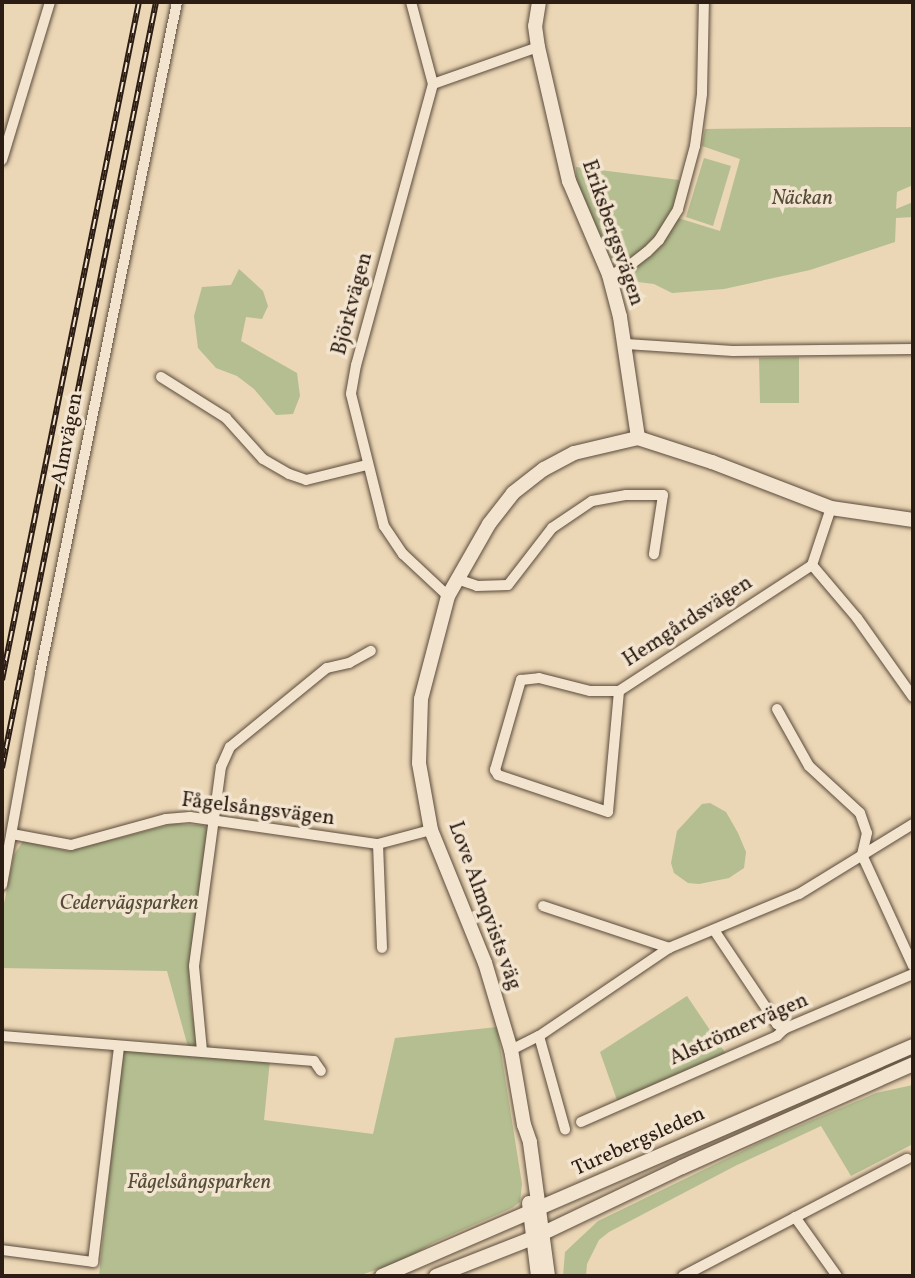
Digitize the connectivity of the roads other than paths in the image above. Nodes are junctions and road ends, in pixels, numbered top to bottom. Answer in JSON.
{"nodes":[{"id":1,"x":50,"y":2,"type":"edge"},
{"id":2,"x":177,"y":2,"type":"edge"},
{"id":3,"x":411,"y":2,"type":"edge"},
{"id":4,"x":539,"y":2,"type":"edge"},
{"id":5,"x":704,"y":2,"type":"edge"},
{"id":6,"x":538,"y":47,"type":"junction"},
{"id":7,"x":433,"y":84,"type":"junction"},
{"id":8,"x":2,"y":160,"type":"edge"},
{"id":9,"x":609,"y":275,"type":"junction"},
{"id":10,"x":626,"y":344,"type":"junction"},
{"id":11,"x":913,"y":349,"type":"edge"},
{"id":12,"x":161,"y":377,"type":"dead end"},
{"id":13,"x":638,"y":438,"type":"junction"},
{"id":14,"x":367,"y":465,"type":"junction"},
{"id":15,"x":831,"y":508,"type":"junction"},
{"id":16,"x":913,"y":520,"type":"edge"},
{"id":17,"x":654,"y":554,"type":"dead end"},
{"id":18,"x":812,"y":565,"type":"junction"},
{"id":19,"x":457,"y":579,"type":"junction"},
{"id":20,"x":448,"y":596,"type":"junction"},
{"id":21,"x":371,"y":651,"type":"dead end"},
{"id":22,"x":619,"y":691,"type":"junction"},
{"id":23,"x":913,"y":697,"type":"edge"},
{"id":24,"x":777,"y":709,"type":"dead end"},
{"id":25,"x":212,"y":820,"type":"junction"},
{"id":26,"x":913,"y":824,"type":"edge"},
{"id":27,"x":431,"y":830,"type":"junction"},
{"id":28,"x":12,"y":834,"type":"junction"},
{"id":29,"x":378,"y":844,"type":"junction"},
{"id":30,"x":862,"y":855,"type":"junction"},
{"id":31,"x":2,"y":885,"type":"edge"},
{"id":32,"x":543,"y":906,"type":"dead end"},
{"id":33,"x":714,"y":930,"type":"junction"},
{"id":34,"x":382,"y":948,"type":"dead end"},
{"id":35,"x":669,"y":948,"type":"junction"},
{"id":36,"x":913,"y":966,"type":"edge"},
{"id":37,"x":913,"y":974,"type":"edge"},
{"id":38,"x":784,"y":1029,"type":"junction"},
{"id":39,"x":2,"y":1036,"type":"edge"},
{"id":40,"x":540,"y":1036,"type":"junction"},
{"id":41,"x":119,"y":1046,"type":"junction"},
{"id":42,"x":913,"y":1046,"type":"edge"},
{"id":43,"x":511,"y":1050,"type":"junction"},
{"id":44,"x":202,"y":1051,"type":"junction"},
{"id":45,"x":913,"y":1064,"type":"edge"},
{"id":46,"x":321,"y":1071,"type":"dead end"},
{"id":47,"x":581,"y":1122,"type":"dead end"},
{"id":48,"x":565,"y":1129,"type":"dead end"},
{"id":49,"x":907,"y":1159,"type":"dead end"},
{"id":50,"x":534,"y":1210,"type":"junction"},
{"id":51,"x":795,"y":1217,"type":"junction"},
{"id":52,"x":538,"y":1236,"type":"junction"},
{"id":53,"x":2,"y":1250,"type":"edge"},
{"id":54,"x":382,"y":1276,"type":"edge"},
{"id":55,"x":436,"y":1276,"type":"edge"},
{"id":56,"x":538,"y":1276,"type":"edge"},
{"id":57,"x":548,"y":1276,"type":"edge"},
{"id":58,"x":683,"y":1276,"type":"edge"},
{"id":59,"x":838,"y":1276,"type":"edge"}],
"edges":[{"from":1,"to":8,"type":"street"},
{"from":2,"to":28,"type":"street","name":"Almvägen"},
{"from":3,"to":7,"type":"street"},
{"from":4,"to":6,"type":"street","name":"Eriksbergsvägen"},
{"from":5,"to":9,"type":"street"},
{"from":6,"to":7,"type":"street"},
{"from":6,"to":9,"type":"street","name":"Eriksbergsvägen"},
{"from":7,"to":14,"type":"street","name":"Björkvägen"},
{"from":9,"to":10,"type":"street","name":"Eriksbergsvägen"},
{"from":10,"to":11,"type":"street"},
{"from":10,"to":13,"type":"street","name":"Eriksbergsvägen"},
{"from":12,"to":14,"type":"street"},
{"from":13,"to":15,"type":"street"},
{"from":13,"to":19,"type":"street","name":"Love Almqvists väg"},
{"from":14,"to":20,"type":"street","name":"Björkvägen"},
{"from":15,"to":16,"type":"street"},
{"from":15,"to":18,"type":"street"},
{"from":17,"to":19,"type":"street"},
{"from":18,"to":22,"type":"street","name":"Hemgårdsvägen"},
{"from":18,"to":23,"type":"street"},
{"from":19,"to":20,"type":"street","name":"Love Almqvists väg"},
{"from":20,"to":27,"type":"street","name":"Love Almqvists väg"},
{"from":21,"to":25,"type":"street"},
{"from":22,"to":22,"type":"street","name":"Hemgårdsvägen"},
{"from":24,"to":30,"type":"street"},
{"from":25,"to":28,"type":"street","name":"Fågelsångsvägen"},
{"from":25,"to":29,"type":"street","name":"Fågelsångsvägen"},
{"from":25,"to":44,"type":"street"},
{"from":26,"to":30,"type":"street"},
{"from":27,"to":29,"type":"street","name":"Fågelsångsvägen"},
{"from":27,"to":43,"type":"street","name":"Love Almqvists väg"},
{"from":28,"to":31,"type":"street","name":"Almvägen"},
{"from":29,"to":34,"type":"street"},
{"from":30,"to":33,"type":"street"},
{"from":30,"to":36,"type":"street"},
{"from":32,"to":35,"type":"street"},
{"from":33,"to":35,"type":"street"},
{"from":33,"to":38,"type":"street"},
{"from":35,"to":40,"type":"street"},
{"from":37,"to":38,"type":"street","name":"Alströmervägen"},
{"from":38,"to":47,"type":"street","name":"Alströmervägen"},
{"from":39,"to":41,"type":"street"},
{"from":40,"to":43,"type":"street"},
{"from":40,"to":48,"type":"street"},
{"from":41,"to":44,"type":"street"},
{"from":41,"to":53,"type":"street"},
{"from":42,"to":50,"type":"street","name":"Turebergsleden"},
{"from":43,"to":50,"type":"street","name":"Love Almqvists väg"},
{"from":44,"to":46,"type":"street"},
{"from":45,"to":52,"type":"street","name":"Turebergsleden"},
{"from":49,"to":51,"type":"street"},
{"from":50,"to":52,"type":"street","name":"Love Almqvists väg"},
{"from":50,"to":54,"type":"street","name":"Turebergsleden"},
{"from":51,"to":58,"type":"street"},
{"from":51,"to":59,"type":"street"},
{"from":52,"to":55,"type":"street","name":"Turebergsleden"},
{"from":52,"to":56,"type":"street"},
{"from":52,"to":57,"type":"street"}]}
